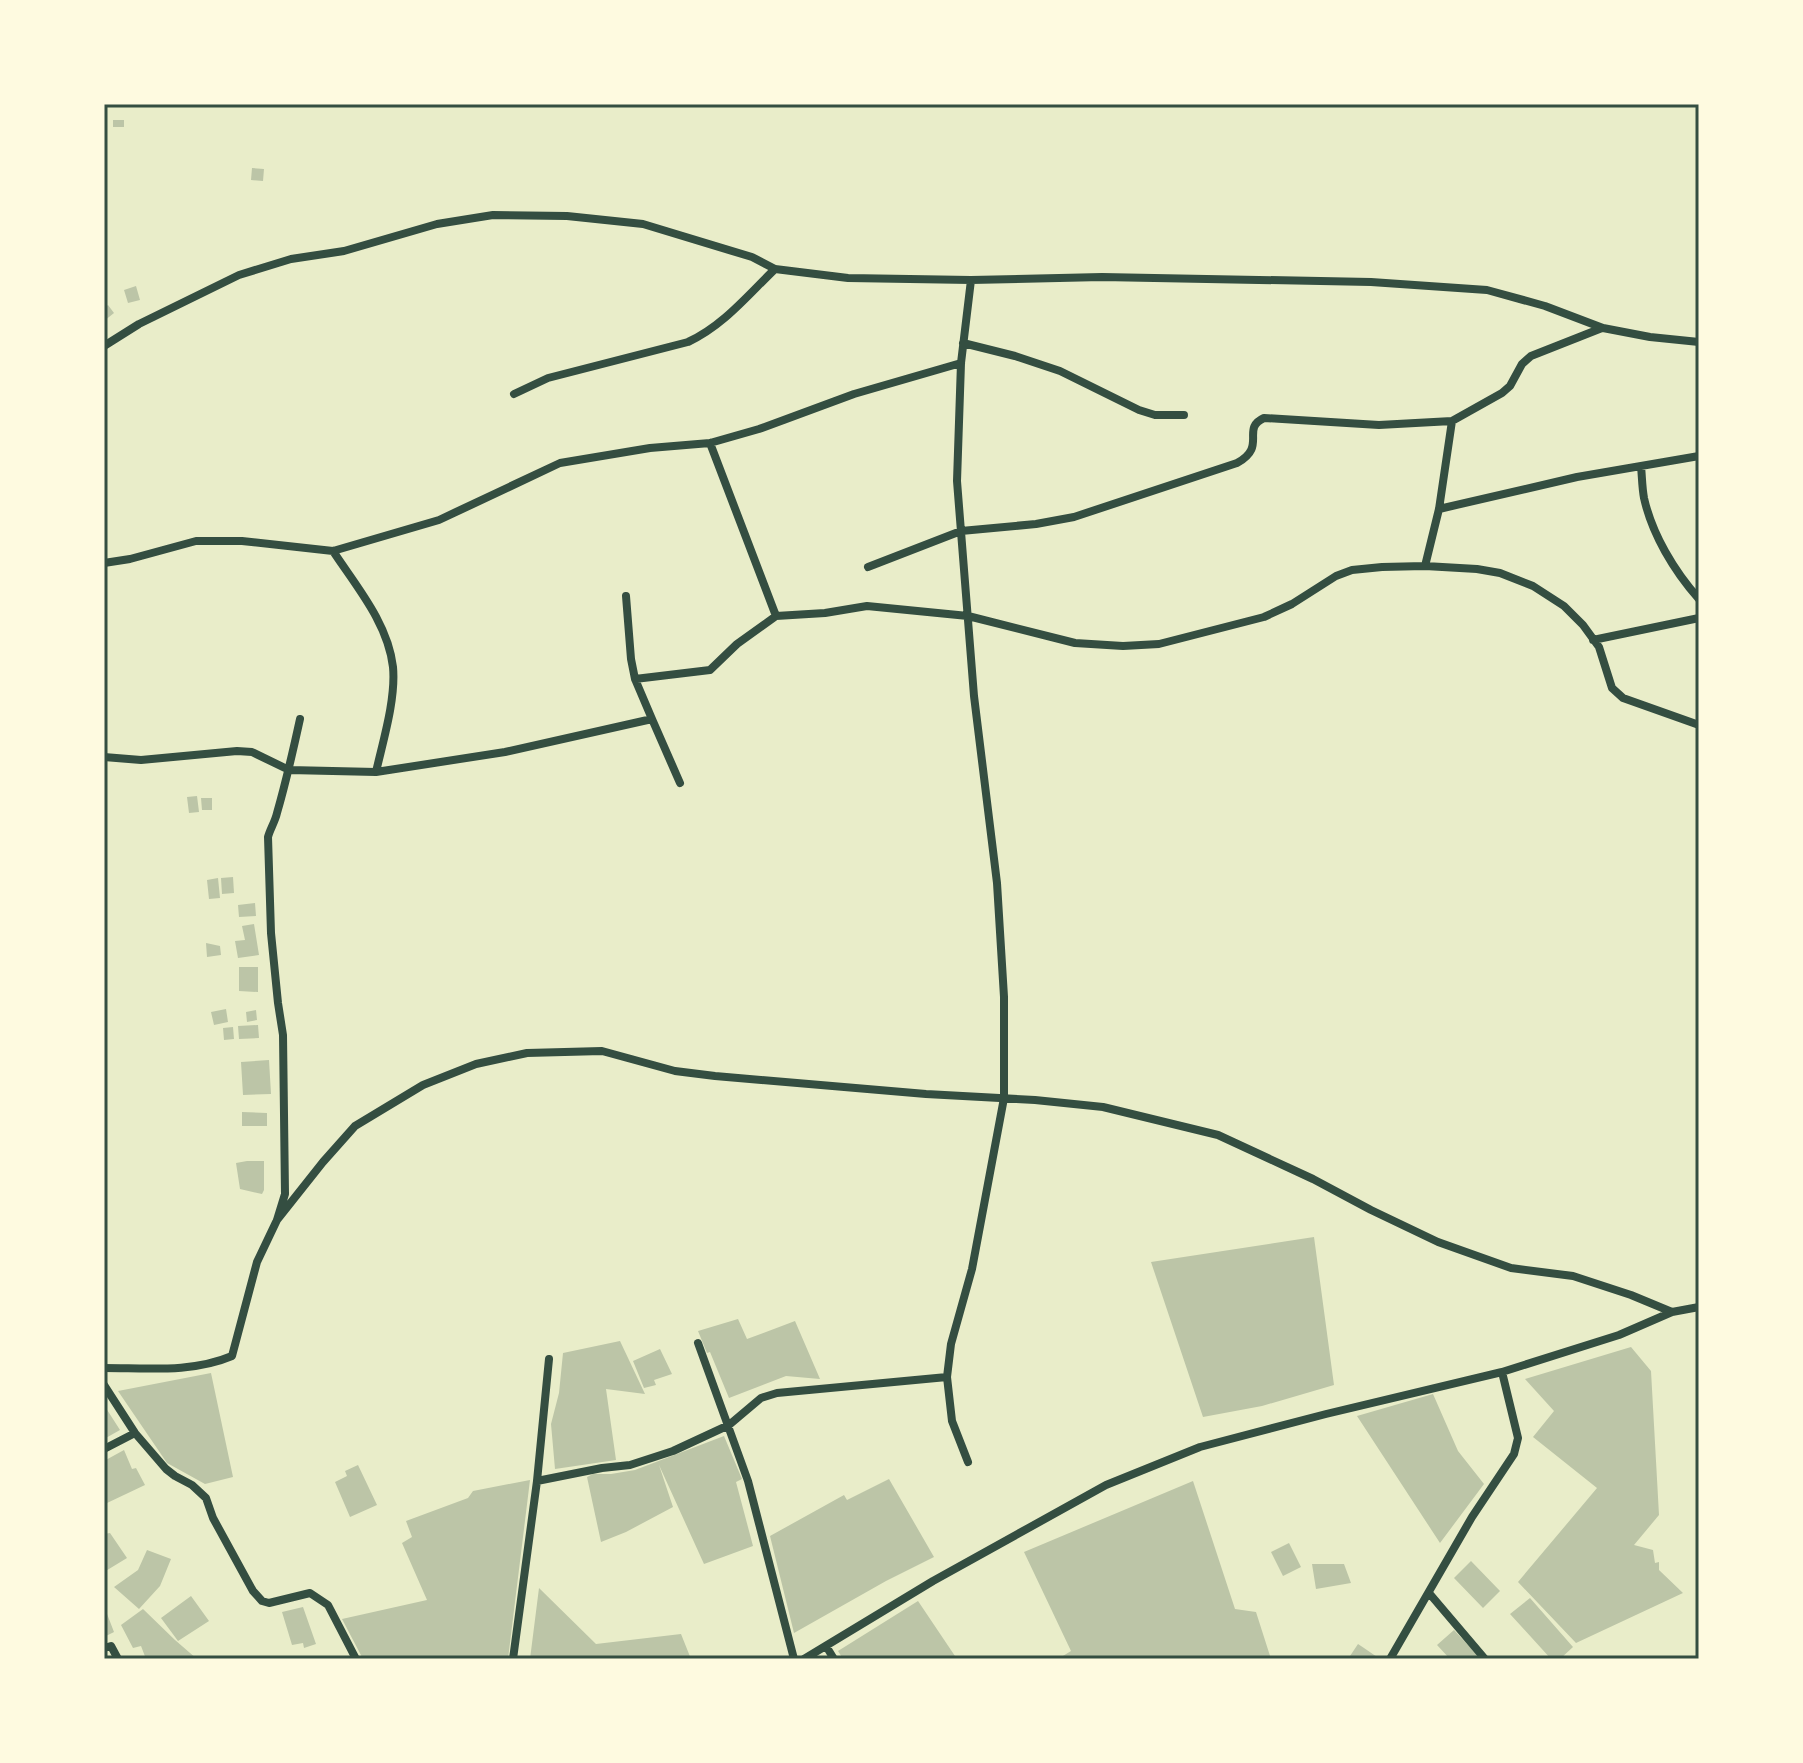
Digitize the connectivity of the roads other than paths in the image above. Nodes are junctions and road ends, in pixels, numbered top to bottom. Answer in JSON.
{"nodes":[{"id":1,"x":775,"y":269,"type":"junction"},
{"id":2,"x":971,"y":280,"type":"junction"},
{"id":3,"x":1603,"y":328,"type":"junction"},
{"id":4,"x":1699,"y":342,"type":"edge"},
{"id":5,"x":963,"y":343,"type":"junction"},
{"id":6,"x":104,"y":346,"type":"edge"},
{"id":7,"x":961,"y":363,"type":"junction"},
{"id":8,"x":514,"y":394,"type":"dead end"},
{"id":9,"x":1184,"y":415,"type":"dead end"},
{"id":10,"x":1452,"y":421,"type":"junction"},
{"id":11,"x":710,"y":443,"type":"junction"},
{"id":12,"x":1699,"y":456,"type":"edge"},
{"id":13,"x":1641,"y":466,"type":"junction"},
{"id":14,"x":1439,"y":509,"type":"junction"},
{"id":15,"x":961,"y":531,"type":"junction"},
{"id":16,"x":333,"y":551,"type":"junction"},
{"id":17,"x":104,"y":563,"type":"edge"},
{"id":18,"x":1425,"y":566,"type":"junction"},
{"id":19,"x":868,"y":567,"type":"dead end"},
{"id":20,"x":626,"y":596,"type":"dead end"},
{"id":21,"x":1699,"y":599,"type":"edge"},
{"id":22,"x":776,"y":616,"type":"junction"},
{"id":23,"x":968,"y":616,"type":"junction"},
{"id":24,"x":1699,"y":618,"type":"edge"},
{"id":25,"x":1593,"y":640,"type":"junction"},
{"id":26,"x":635,"y":679,"type":"junction"},
{"id":27,"x":300,"y":719,"type":"dead end"},
{"id":28,"x":652,"y":719,"type":"junction"},
{"id":29,"x":1699,"y":725,"type":"edge"},
{"id":30,"x":104,"y":757,"type":"edge"},
{"id":31,"x":289,"y":770,"type":"junction"},
{"id":32,"x":376,"y":772,"type":"junction"},
{"id":33,"x":680,"y":783,"type":"dead end"},
{"id":34,"x":1004,"y":1098,"type":"junction"},
{"id":35,"x":277,"y":1220,"type":"junction"},
{"id":36,"x":1699,"y":1307,"type":"edge"},
{"id":37,"x":1672,"y":1312,"type":"junction"},
{"id":38,"x":698,"y":1343,"type":"dead end"},
{"id":39,"x":549,"y":1359,"type":"dead end"},
{"id":40,"x":104,"y":1368,"type":"edge"},
{"id":41,"x":1502,"y":1372,"type":"junction"},
{"id":42,"x":947,"y":1377,"type":"junction"},
{"id":43,"x":104,"y":1385,"type":"edge"},
{"id":44,"x":729,"y":1425,"type":"junction"},
{"id":45,"x":135,"y":1433,"type":"junction"},
{"id":46,"x":104,"y":1449,"type":"edge"},
{"id":47,"x":968,"y":1462,"type":"dead end"},
{"id":48,"x":537,"y":1481,"type":"junction"},
{"id":49,"x":1429,"y":1593,"type":"junction"},
{"id":50,"x":826,"y":1646,"type":"junction"},
{"id":51,"x":104,"y":1648,"type":"edge"},
{"id":52,"x":118,"y":1659,"type":"edge"},
{"id":53,"x":356,"y":1659,"type":"edge"},
{"id":54,"x":513,"y":1659,"type":"edge"},
{"id":55,"x":794,"y":1659,"type":"edge"},
{"id":56,"x":804,"y":1659,"type":"edge"},
{"id":57,"x":834,"y":1659,"type":"edge"},
{"id":58,"x":1390,"y":1659,"type":"edge"},
{"id":59,"x":1485,"y":1659,"type":"edge"}],
"edges":[{"from":1,"to":2,"type":"street"},
{"from":1,"to":6,"type":"street"},
{"from":1,"to":8,"type":"street"},
{"from":2,"to":3,"type":"street"},
{"from":2,"to":5,"type":"street"},
{"from":3,"to":4,"type":"street"},
{"from":3,"to":10,"type":"street"},
{"from":5,"to":7,"type":"street"},
{"from":5,"to":9,"type":"street"},
{"from":7,"to":11,"type":"street"},
{"from":7,"to":15,"type":"street"},
{"from":10,"to":14,"type":"street"},
{"from":10,"to":15,"type":"street"},
{"from":11,"to":16,"type":"street"},
{"from":11,"to":22,"type":"street"},
{"from":12,"to":13,"type":"street"},
{"from":13,"to":14,"type":"street"},
{"from":13,"to":21,"type":"street"},
{"from":14,"to":18,"type":"street"},
{"from":15,"to":19,"type":"street"},
{"from":15,"to":23,"type":"street"},
{"from":16,"to":17,"type":"street"},
{"from":16,"to":32,"type":"street"},
{"from":18,"to":23,"type":"street"},
{"from":18,"to":25,"type":"street"},
{"from":20,"to":26,"type":"street"},
{"from":22,"to":23,"type":"street"},
{"from":22,"to":26,"type":"street"},
{"from":23,"to":34,"type":"street"},
{"from":24,"to":25,"type":"street"},
{"from":25,"to":29,"type":"street"},
{"from":26,"to":28,"type":"street"},
{"from":27,"to":31,"type":"street"},
{"from":28,"to":32,"type":"street"},
{"from":28,"to":33,"type":"street"},
{"from":30,"to":31,"type":"street"},
{"from":31,"to":32,"type":"street"},
{"from":31,"to":35,"type":"street"},
{"from":34,"to":35,"type":"street"},
{"from":34,"to":37,"type":"street"},
{"from":34,"to":42,"type":"street"},
{"from":35,"to":40,"type":"street"},
{"from":36,"to":37,"type":"street"},
{"from":37,"to":41,"type":"street"},
{"from":38,"to":44,"type":"street"},
{"from":39,"to":48,"type":"street"},
{"from":41,"to":49,"type":"street"},
{"from":41,"to":50,"type":"street"},
{"from":42,"to":44,"type":"street"},
{"from":42,"to":47,"type":"street"},
{"from":43,"to":45,"type":"street"},
{"from":44,"to":48,"type":"street"},
{"from":44,"to":55,"type":"street"},
{"from":45,"to":46,"type":"street"},
{"from":45,"to":53,"type":"street"},
{"from":48,"to":54,"type":"street"},
{"from":49,"to":58,"type":"street"},
{"from":49,"to":59,"type":"street"},
{"from":50,"to":56,"type":"street"},
{"from":50,"to":57,"type":"street"},
{"from":51,"to":52,"type":"street"}]}
